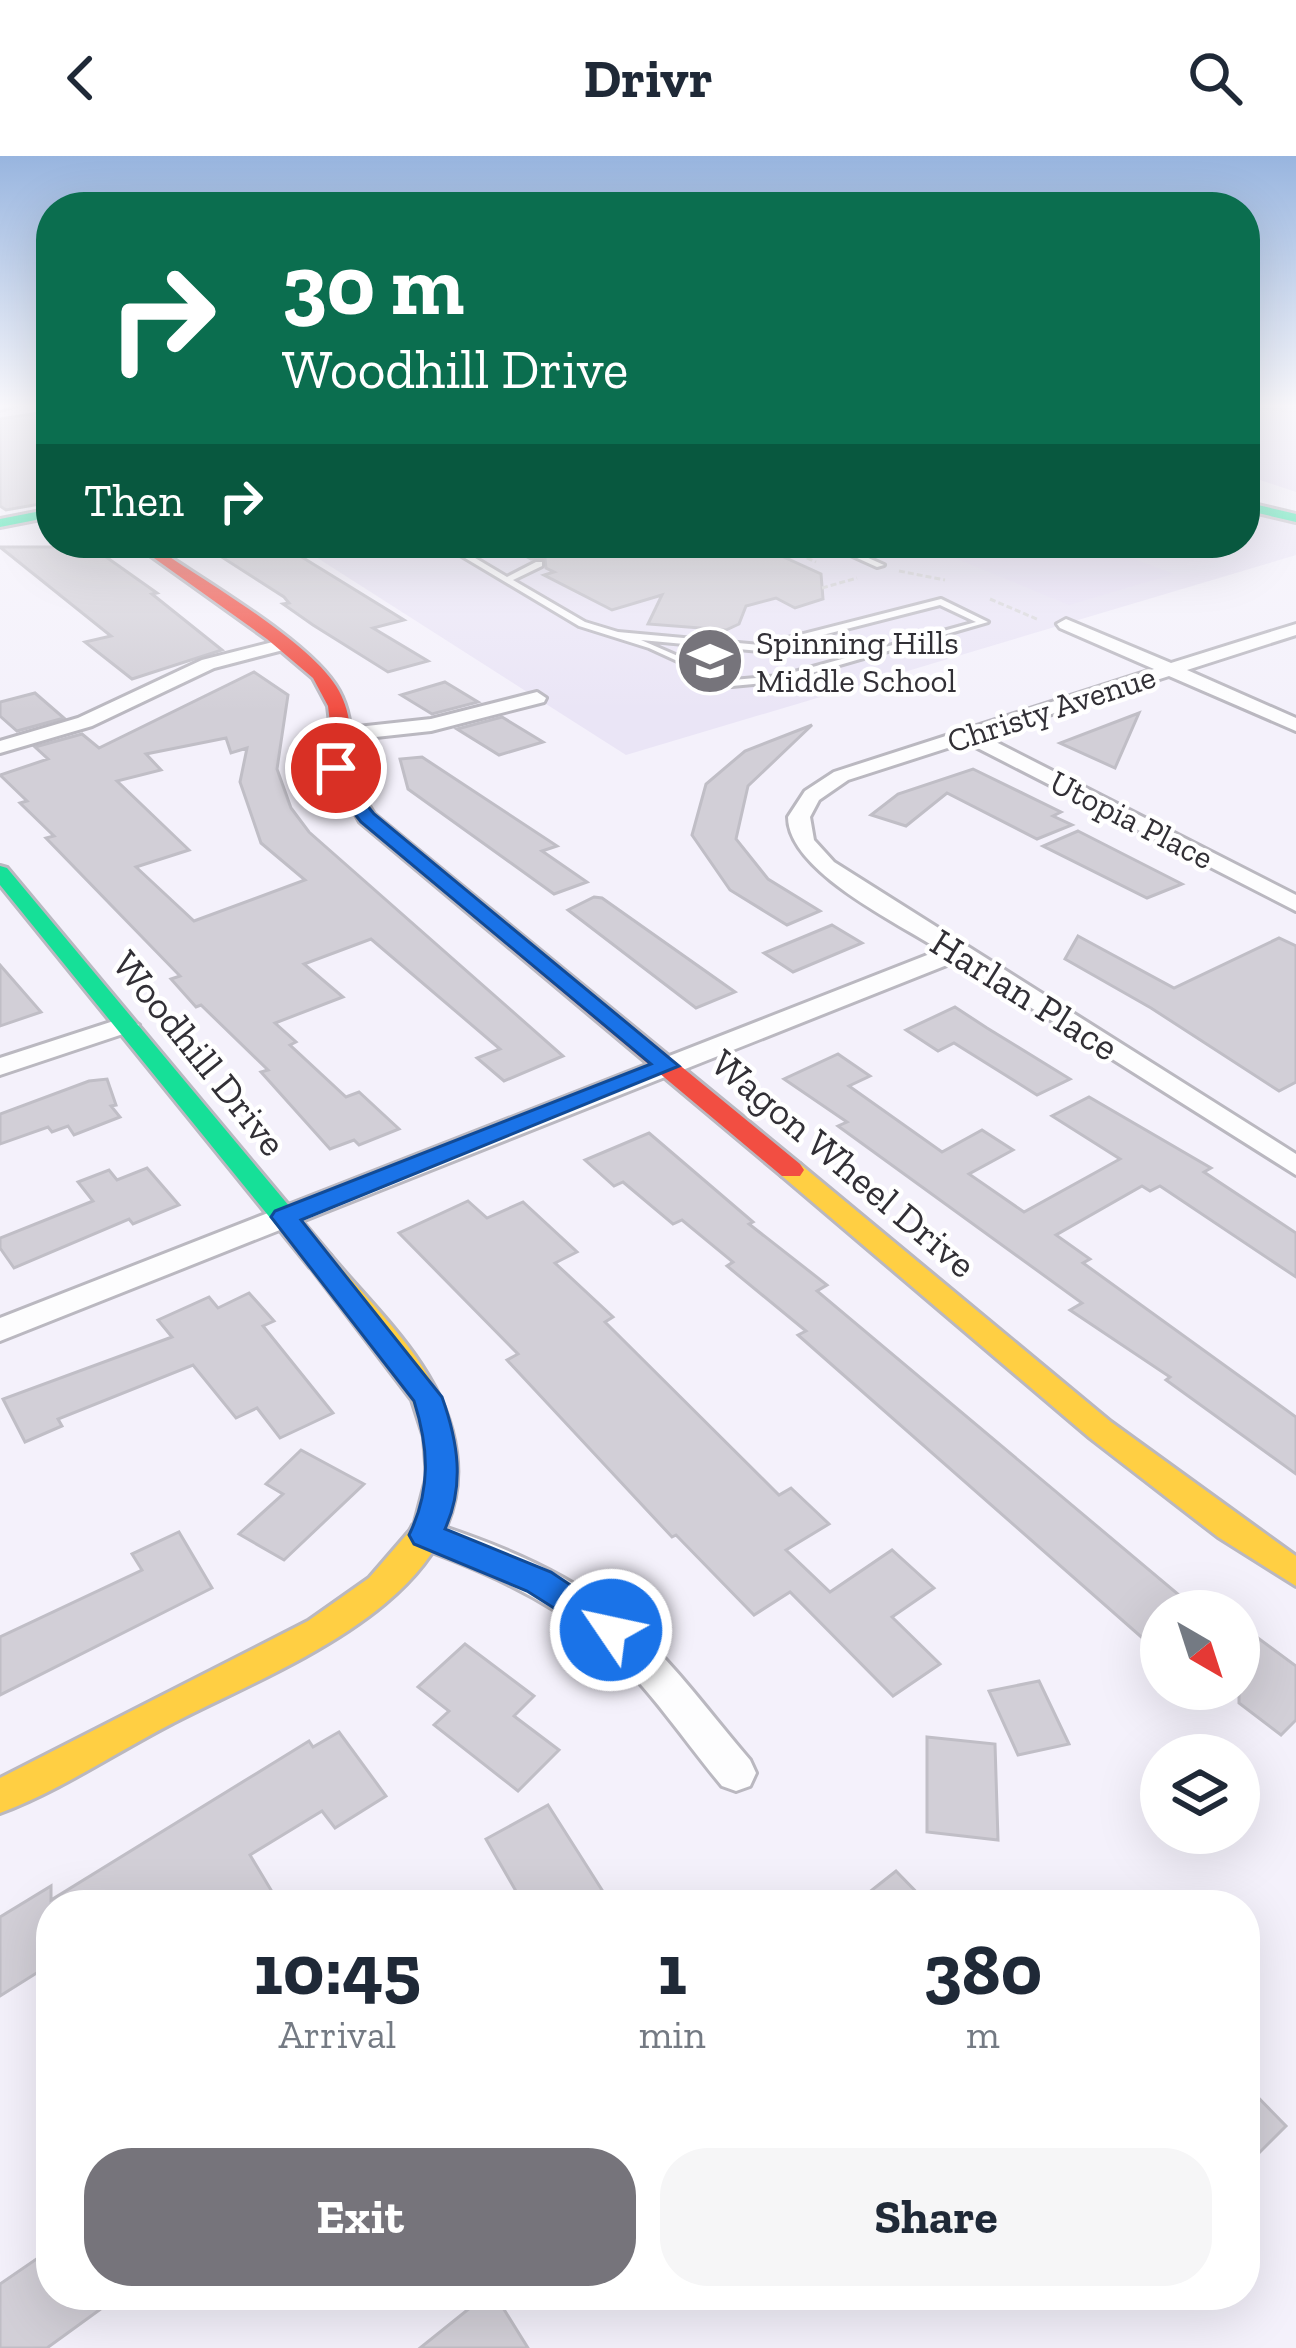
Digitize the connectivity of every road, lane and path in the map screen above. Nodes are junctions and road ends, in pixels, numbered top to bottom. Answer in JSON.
{"nodes":[{"id":1,"x":1260,"y":510,"type":"edge"},
{"id":2,"x":36,"y":516,"type":"edge"},
{"id":3,"x":1296,"y":518,"type":"edge"},
{"id":4,"x":0,"y":523,"type":"edge"},
{"id":5,"x":161,"y":558,"type":"edge"},
{"id":6,"x":471,"y":558,"type":"edge"},
{"id":7,"x":863,"y":558,"type":"edge"},
{"id":8,"x":539,"y":564,"type":"dead end"},
{"id":9,"x":880,"y":565,"type":"dead end"},
{"id":10,"x":859,"y":578,"type":"dead end"},
{"id":11,"x":509,"y":579,"type":"junction"},
{"id":12,"x":822,"y":588,"type":"dead end"},
{"id":13,"x":1066,"y":624,"type":"dead end"},
{"id":14,"x":1296,"y":629,"type":"edge"},
{"id":15,"x":618,"y":635,"type":"junction"},
{"id":16,"x":281,"y":645,"type":"junction"},
{"id":17,"x":1169,"y":670,"type":"junction"},
{"id":18,"x":536,"y":698,"type":"dead end"},
{"id":19,"x":1296,"y":725,"type":"edge"},
{"id":20,"x":339,"y":735,"type":"junction"},
{"id":21,"x":968,"y":735,"type":"junction"},
{"id":22,"x":0,"y":747,"type":"edge"},
{"id":23,"x":810,"y":796,"type":"joint"},
{"id":24,"x":0,"y":872,"type":"edge"},
{"id":25,"x":1296,"y":904,"type":"edge"},
{"id":26,"x":957,"y":952,"type":"junction"},
{"id":27,"x":126,"y":1025,"type":"junction"},
{"id":28,"x":0,"y":1066,"type":"edge"},
{"id":29,"x":667,"y":1066,"type":"junction"},
{"id":30,"x":1296,"y":1166,"type":"edge"},
{"id":31,"x":284,"y":1217,"type":"junction"},
{"id":32,"x":0,"y":1330,"type":"edge"},
{"id":33,"x":426,"y":1535,"type":"junction"},
{"id":34,"x":1296,"y":1573,"type":"edge"},
{"id":35,"x":736,"y":1773,"type":"dead end"},
{"id":36,"x":0,"y":1796,"type":"edge"}],
"edges":[{"from":1,"to":3,"type":"street"},
{"from":2,"to":4,"type":"street"},
{"from":5,"to":16,"type":"street","name":"Wagon Wheel Drive"},
{"from":6,"to":11,"type":"lane"},
{"from":7,"to":9,"type":"lane"},
{"from":8,"to":11,"type":"lane"},
{"from":10,"to":12,"type":"path"},
{"from":11,"to":15,"type":"lane"},
{"from":13,"to":17,"type":"street"},
{"from":14,"to":17,"type":"street","name":"Christy Avenue"},
{"from":15,"to":15,"type":"lane"},
{"from":16,"to":20,"type":"street","name":"Wagon Wheel Drive"},
{"from":16,"to":22,"type":"street"},
{"from":17,"to":19,"type":"street"},
{"from":17,"to":21,"type":"street","name":"Christy Avenue"},
{"from":18,"to":20,"type":"street"},
{"from":20,"to":29,"type":"street","name":"Wagon Wheel Drive"},
{"from":21,"to":23,"type":"street","name":"Christy Avenue"},
{"from":21,"to":25,"type":"street","name":"Utopia Place"},
{"from":23,"to":26,"type":"street","name":"Harlan Place"},
{"from":24,"to":27,"type":"street","name":"Woodhill Drive"},
{"from":26,"to":29,"type":"street"},
{"from":26,"to":30,"type":"street","name":"Harlan Place"},
{"from":27,"to":28,"type":"street"},
{"from":27,"to":31,"type":"street","name":"Woodhill Drive"},
{"from":29,"to":31,"type":"street"},
{"from":29,"to":34,"type":"street","name":"Wagon Wheel Drive"},
{"from":31,"to":32,"type":"street"},
{"from":31,"to":33,"type":"street","name":"Woodhill Drive"},
{"from":33,"to":35,"type":"street"},
{"from":33,"to":36,"type":"street"}]}
